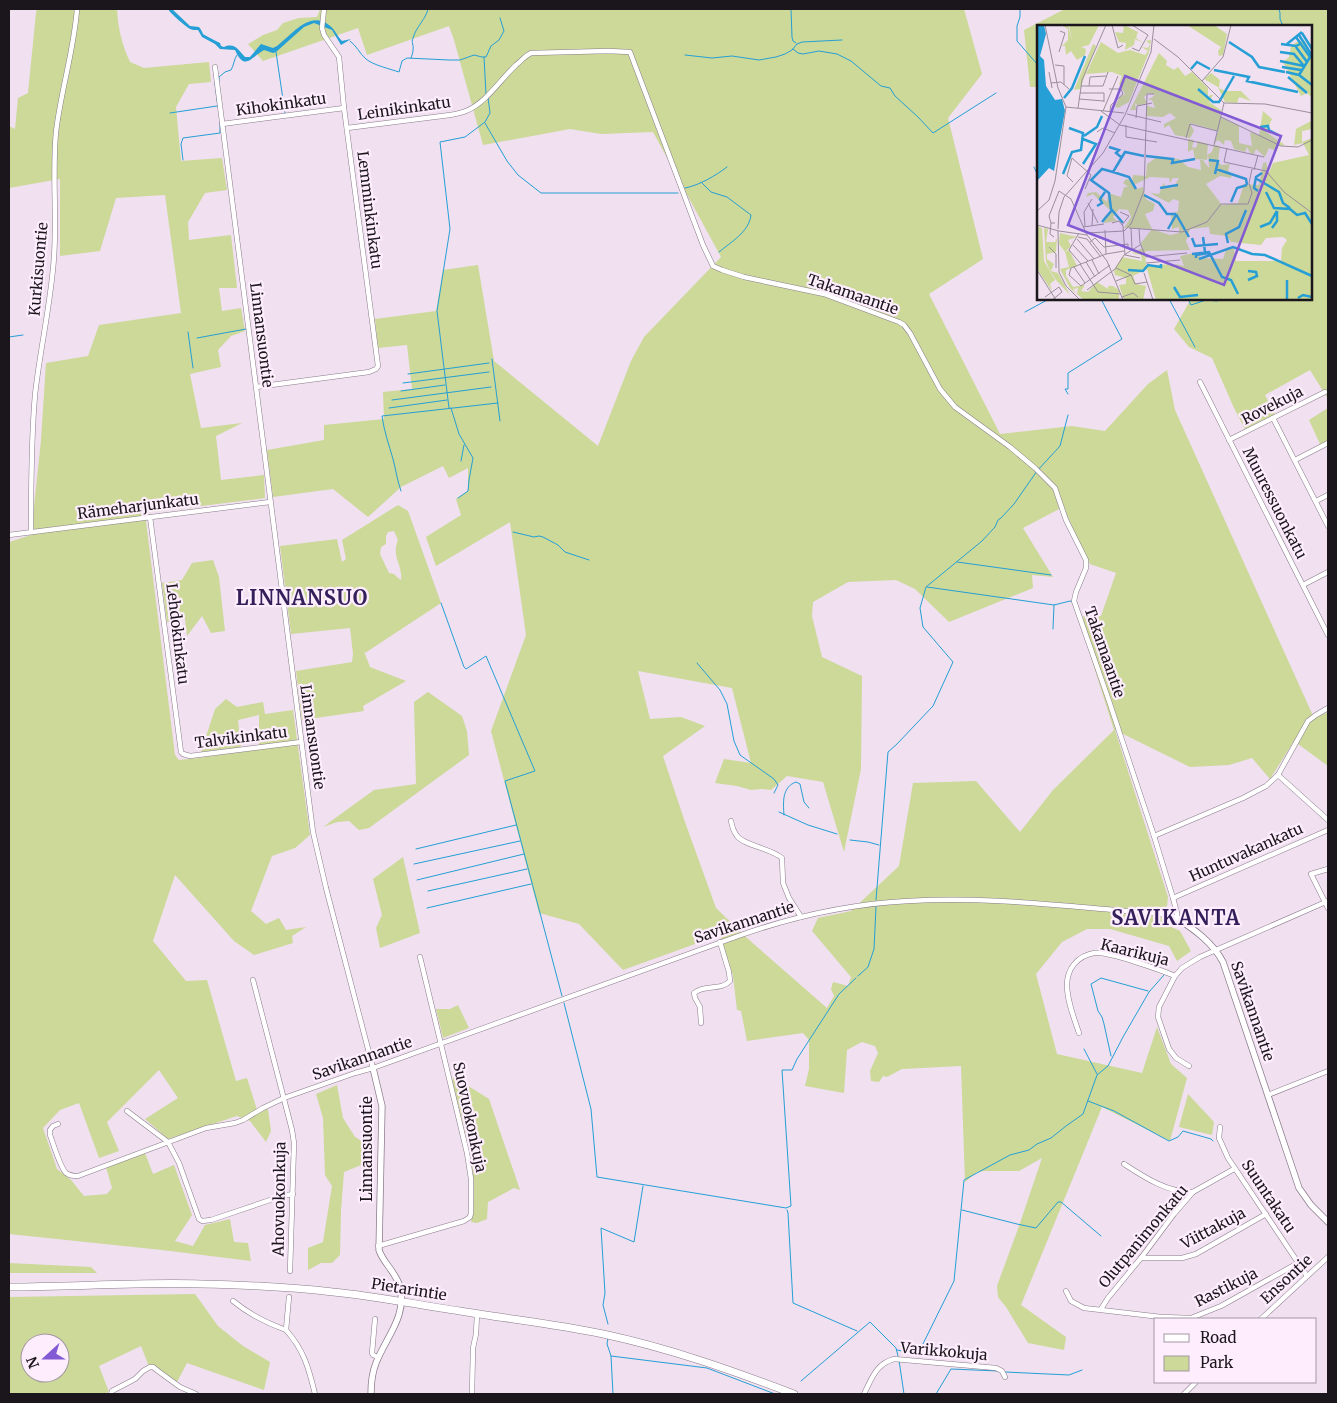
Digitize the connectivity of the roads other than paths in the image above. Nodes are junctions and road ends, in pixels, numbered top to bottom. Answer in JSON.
{"nodes":[{"id":1,"x":77,"y":9,"type":"edge"},
{"id":2,"x":324,"y":9,"type":"edge"},
{"id":3,"x":215,"y":67,"type":"dead end"},
{"id":4,"x":344,"y":108,"type":"junction"},
{"id":5,"x":465,"y":112,"type":"joint"},
{"id":6,"x":222,"y":124,"type":"junction"},
{"id":7,"x":347,"y":128,"type":"junction"},
{"id":8,"x":1200,"y":382,"type":"dead end"},
{"id":9,"x":256,"y":387,"type":"junction"},
{"id":10,"x":1325,"y":392,"type":"dead end"},
{"id":11,"x":1273,"y":418,"type":"junction"},
{"id":12,"x":1230,"y":440,"type":"junction"},
{"id":13,"x":1328,"y":443,"type":"edge"},
{"id":14,"x":1295,"y":460,"type":"junction"},
{"id":15,"x":1328,"y":495,"type":"edge"},
{"id":16,"x":1316,"y":501,"type":"junction"},
{"id":17,"x":270,"y":502,"type":"junction"},
{"id":18,"x":150,"y":517,"type":"junction"},
{"id":19,"x":1328,"y":526,"type":"edge"},
{"id":20,"x":31,"y":532,"type":"junction"},
{"id":21,"x":9,"y":535,"type":"edge"},
{"id":22,"x":1328,"y":572,"type":"edge"},
{"id":23,"x":1303,"y":585,"type":"junction"},
{"id":24,"x":1328,"y":635,"type":"edge"},
{"id":25,"x":1328,"y":708,"type":"edge"},
{"id":26,"x":301,"y":742,"type":"junction"},
{"id":27,"x":183,"y":754,"type":"joint"},
{"id":28,"x":1278,"y":775,"type":"junction"},
{"id":29,"x":1328,"y":820,"type":"edge"},
{"id":30,"x":731,"y":821,"type":"dead end"},
{"id":31,"x":1328,"y":830,"type":"edge"},
{"id":32,"x":1154,"y":836,"type":"junction"},
{"id":33,"x":1328,"y":869,"type":"edge"},
{"id":34,"x":1173,"y":898,"type":"junction"},
{"id":35,"x":1327,"y":902,"type":"edge"},
{"id":36,"x":1328,"y":908,"type":"edge"},
{"id":37,"x":801,"y":917,"type":"junction"},
{"id":38,"x":1177,"y":918,"type":"junction"},
{"id":39,"x":720,"y":942,"type":"junction"},
{"id":40,"x":1217,"y":950,"type":"junction"},
{"id":41,"x":420,"y":957,"type":"dead end"},
{"id":42,"x":1175,"y":976,"type":"junction"},
{"id":43,"x":253,"y":980,"type":"dead end"},
{"id":44,"x":701,"y":1023,"type":"dead end"},
{"id":45,"x":1079,"y":1033,"type":"dead end"},
{"id":46,"x":441,"y":1044,"type":"junction"},
{"id":47,"x":1189,"y":1066,"type":"dead end"},
{"id":48,"x":373,"y":1068,"type":"junction"},
{"id":49,"x":1328,"y":1071,"type":"edge"},
{"id":50,"x":1268,"y":1095,"type":"junction"},
{"id":51,"x":284,"y":1098,"type":"junction"},
{"id":52,"x":127,"y":1110,"type":"dead end"},
{"id":53,"x":58,"y":1124,"type":"dead end"},
{"id":54,"x":1220,"y":1127,"type":"dead end"},
{"id":55,"x":168,"y":1142,"type":"junction"},
{"id":56,"x":1124,"y":1164,"type":"dead end"},
{"id":57,"x":1234,"y":1169,"type":"junction"},
{"id":58,"x":1193,"y":1192,"type":"junction"},
{"id":59,"x":293,"y":1194,"type":"junction"},
{"id":60,"x":1266,"y":1214,"type":"junction"},
{"id":61,"x":1328,"y":1222,"type":"edge"},
{"id":62,"x":378,"y":1246,"type":"junction"},
{"id":63,"x":1328,"y":1257,"type":"edge"},
{"id":64,"x":1141,"y":1258,"type":"junction"},
{"id":65,"x":1298,"y":1263,"type":"junction"},
{"id":66,"x":290,"y":1270,"type":"dead end"},
{"id":67,"x":1308,"y":1276,"type":"junction"},
{"id":68,"x":9,"y":1287,"type":"edge"},
{"id":69,"x":1066,"y":1291,"type":"dead end"},
{"id":70,"x":289,"y":1297,"type":"dead end"},
{"id":71,"x":233,"y":1301,"type":"dead end"},
{"id":72,"x":401,"y":1301,"type":"junction"},
{"id":73,"x":1101,"y":1309,"type":"junction"},
{"id":74,"x":477,"y":1314,"type":"junction"},
{"id":75,"x":1262,"y":1318,"type":"edge"},
{"id":76,"x":375,"y":1319,"type":"dead end"},
{"id":77,"x":286,"y":1330,"type":"junction"},
{"id":78,"x":378,"y":1358,"type":"junction"},
{"id":79,"x":1005,"y":1378,"type":"dead end"},
{"id":80,"x":1195,"y":1383,"type":"edge"},
{"id":81,"x":110,"y":1394,"type":"edge"},
{"id":82,"x":196,"y":1394,"type":"edge"},
{"id":83,"x":315,"y":1394,"type":"edge"},
{"id":84,"x":371,"y":1394,"type":"edge"},
{"id":85,"x":472,"y":1394,"type":"edge"},
{"id":86,"x":794,"y":1394,"type":"edge"},
{"id":87,"x":864,"y":1394,"type":"edge"},
{"id":88,"x":1184,"y":1394,"type":"edge"}],
"edges":[{"from":1,"to":20,"type":"street","name":"Kurkisuontie"},
{"from":2,"to":4,"type":"street","name":"Lemminkinkatu"},
{"from":3,"to":6,"type":"street","name":"Linnansuontie"},
{"from":4,"to":6,"type":"street","name":"Kihokinkatu"},
{"from":4,"to":7,"type":"street","name":"Lemminkinkatu"},
{"from":5,"to":7,"type":"street","name":"Leinikinkatu"},
{"from":5,"to":32,"type":"street","name":"Takamaantie"},
{"from":6,"to":9,"type":"street","name":"Linnansuontie"},
{"from":7,"to":9,"type":"street","name":"Lemminkinkatu"},
{"from":8,"to":12,"type":"street","name":"Muuressuonkatu"},
{"from":9,"to":17,"type":"street","name":"Linnansuontie"},
{"from":10,"to":11,"type":"street","name":"Rovekuja"},
{"from":11,"to":12,"type":"street","name":"Rovekuja"},
{"from":11,"to":14,"type":"street"},
{"from":12,"to":23,"type":"street","name":"Muuressuonkatu"},
{"from":13,"to":14,"type":"street"},
{"from":14,"to":16,"type":"street"},
{"from":15,"to":16,"type":"street"},
{"from":16,"to":19,"type":"street"},
{"from":17,"to":18,"type":"street","name":"Rämeharjunkatu"},
{"from":17,"to":26,"type":"street","name":"Linnansuontie"},
{"from":18,"to":20,"type":"street","name":"Rämeharjunkatu"},
{"from":18,"to":27,"type":"street","name":"Lehdokinkatu"},
{"from":20,"to":21,"type":"street","name":"Rämeharjunkatu"},
{"from":22,"to":23,"type":"street"},
{"from":23,"to":24,"type":"street","name":"Muuressuonkatu"},
{"from":25,"to":28,"type":"street"},
{"from":26,"to":27,"type":"street","name":"Talvikinkatu"},
{"from":26,"to":48,"type":"street","name":"Linnansuontie"},
{"from":28,"to":29,"type":"street"},
{"from":28,"to":32,"type":"street"},
{"from":30,"to":37,"type":"street"},
{"from":31,"to":34,"type":"street","name":"Huntuvakankatu"},
{"from":32,"to":34,"type":"street","name":"Takamaantie"},
{"from":33,"to":35,"type":"street"},
{"from":34,"to":38,"type":"street","name":"Takamaantie"},
{"from":35,"to":36,"type":"street"},
{"from":35,"to":40,"type":"street"},
{"from":37,"to":38,"type":"street","name":"Savikannantie"},
{"from":37,"to":39,"type":"street","name":"Savikannantie"},
{"from":38,"to":40,"type":"street","name":"Savikannantie"},
{"from":39,"to":44,"type":"street"},
{"from":39,"to":46,"type":"street","name":"Savikannantie"},
{"from":40,"to":42,"type":"street"},
{"from":40,"to":50,"type":"street","name":"Savikannantie"},
{"from":41,"to":46,"type":"street","name":"Suovuokonkuja"},
{"from":42,"to":45,"type":"street","name":"Kaarikuja"},
{"from":42,"to":47,"type":"street"},
{"from":43,"to":51,"type":"street","name":"Ahovuokonkuja"},
{"from":46,"to":48,"type":"street","name":"Savikannantie"},
{"from":46,"to":62,"type":"street","name":"Suovuokonkuja"},
{"from":48,"to":51,"type":"street","name":"Savikannantie"},
{"from":48,"to":62,"type":"street","name":"Linnansuontie"},
{"from":49,"to":50,"type":"street"},
{"from":50,"to":61,"type":"street","name":"Savikannantie"},
{"from":51,"to":55,"type":"street","name":"Savikannantie"},
{"from":51,"to":59,"type":"street","name":"Ahovuokonkuja"},
{"from":52,"to":55,"type":"street"},
{"from":53,"to":55,"type":"street","name":"Savikannantie"},
{"from":54,"to":57,"type":"street","name":"Suuntakatu"},
{"from":55,"to":59,"type":"street"},
{"from":56,"to":58,"type":"street"},
{"from":57,"to":58,"type":"street","name":"Olutpanimonkatu"},
{"from":57,"to":60,"type":"street","name":"Suuntakatu"},
{"from":58,"to":64,"type":"street","name":"Olutpanimonkatu"},
{"from":59,"to":66,"type":"street","name":"Ahovuokonkuja"},
{"from":60,"to":64,"type":"street","name":"Viittakuja"},
{"from":60,"to":65,"type":"street","name":"Suuntakatu"},
{"from":62,"to":72,"type":"street","name":"Linnansuontie"},
{"from":63,"to":67,"type":"street","name":"Ensontie"},
{"from":64,"to":73,"type":"street","name":"Olutpanimonkatu"},
{"from":65,"to":67,"type":"street","name":"Suuntakatu"},
{"from":65,"to":73,"type":"street","name":"Rastikuja"},
{"from":67,"to":75,"type":"street","name":"Ensontie"},
{"from":68,"to":72,"type":"main road","name":"Pietarintie"},
{"from":69,"to":73,"type":"street","name":"Rastikuja"},
{"from":70,"to":77,"type":"street"},
{"from":71,"to":77,"type":"street"},
{"from":72,"to":74,"type":"main road","name":"Pietarintie"},
{"from":72,"to":78,"type":"street","name":"Linnansuontie"},
{"from":74,"to":85,"type":"street"},
{"from":74,"to":86,"type":"main road","name":"Pietarintie"},
{"from":76,"to":78,"type":"street"},
{"from":77,"to":83,"type":"street"},
{"from":78,"to":84,"type":"street","name":"Linnansuontie"},
{"from":79,"to":87,"type":"street","name":"Varikkokuja"},
{"from":80,"to":88,"type":"street"},
{"from":81,"to":82,"type":"street"}]}
